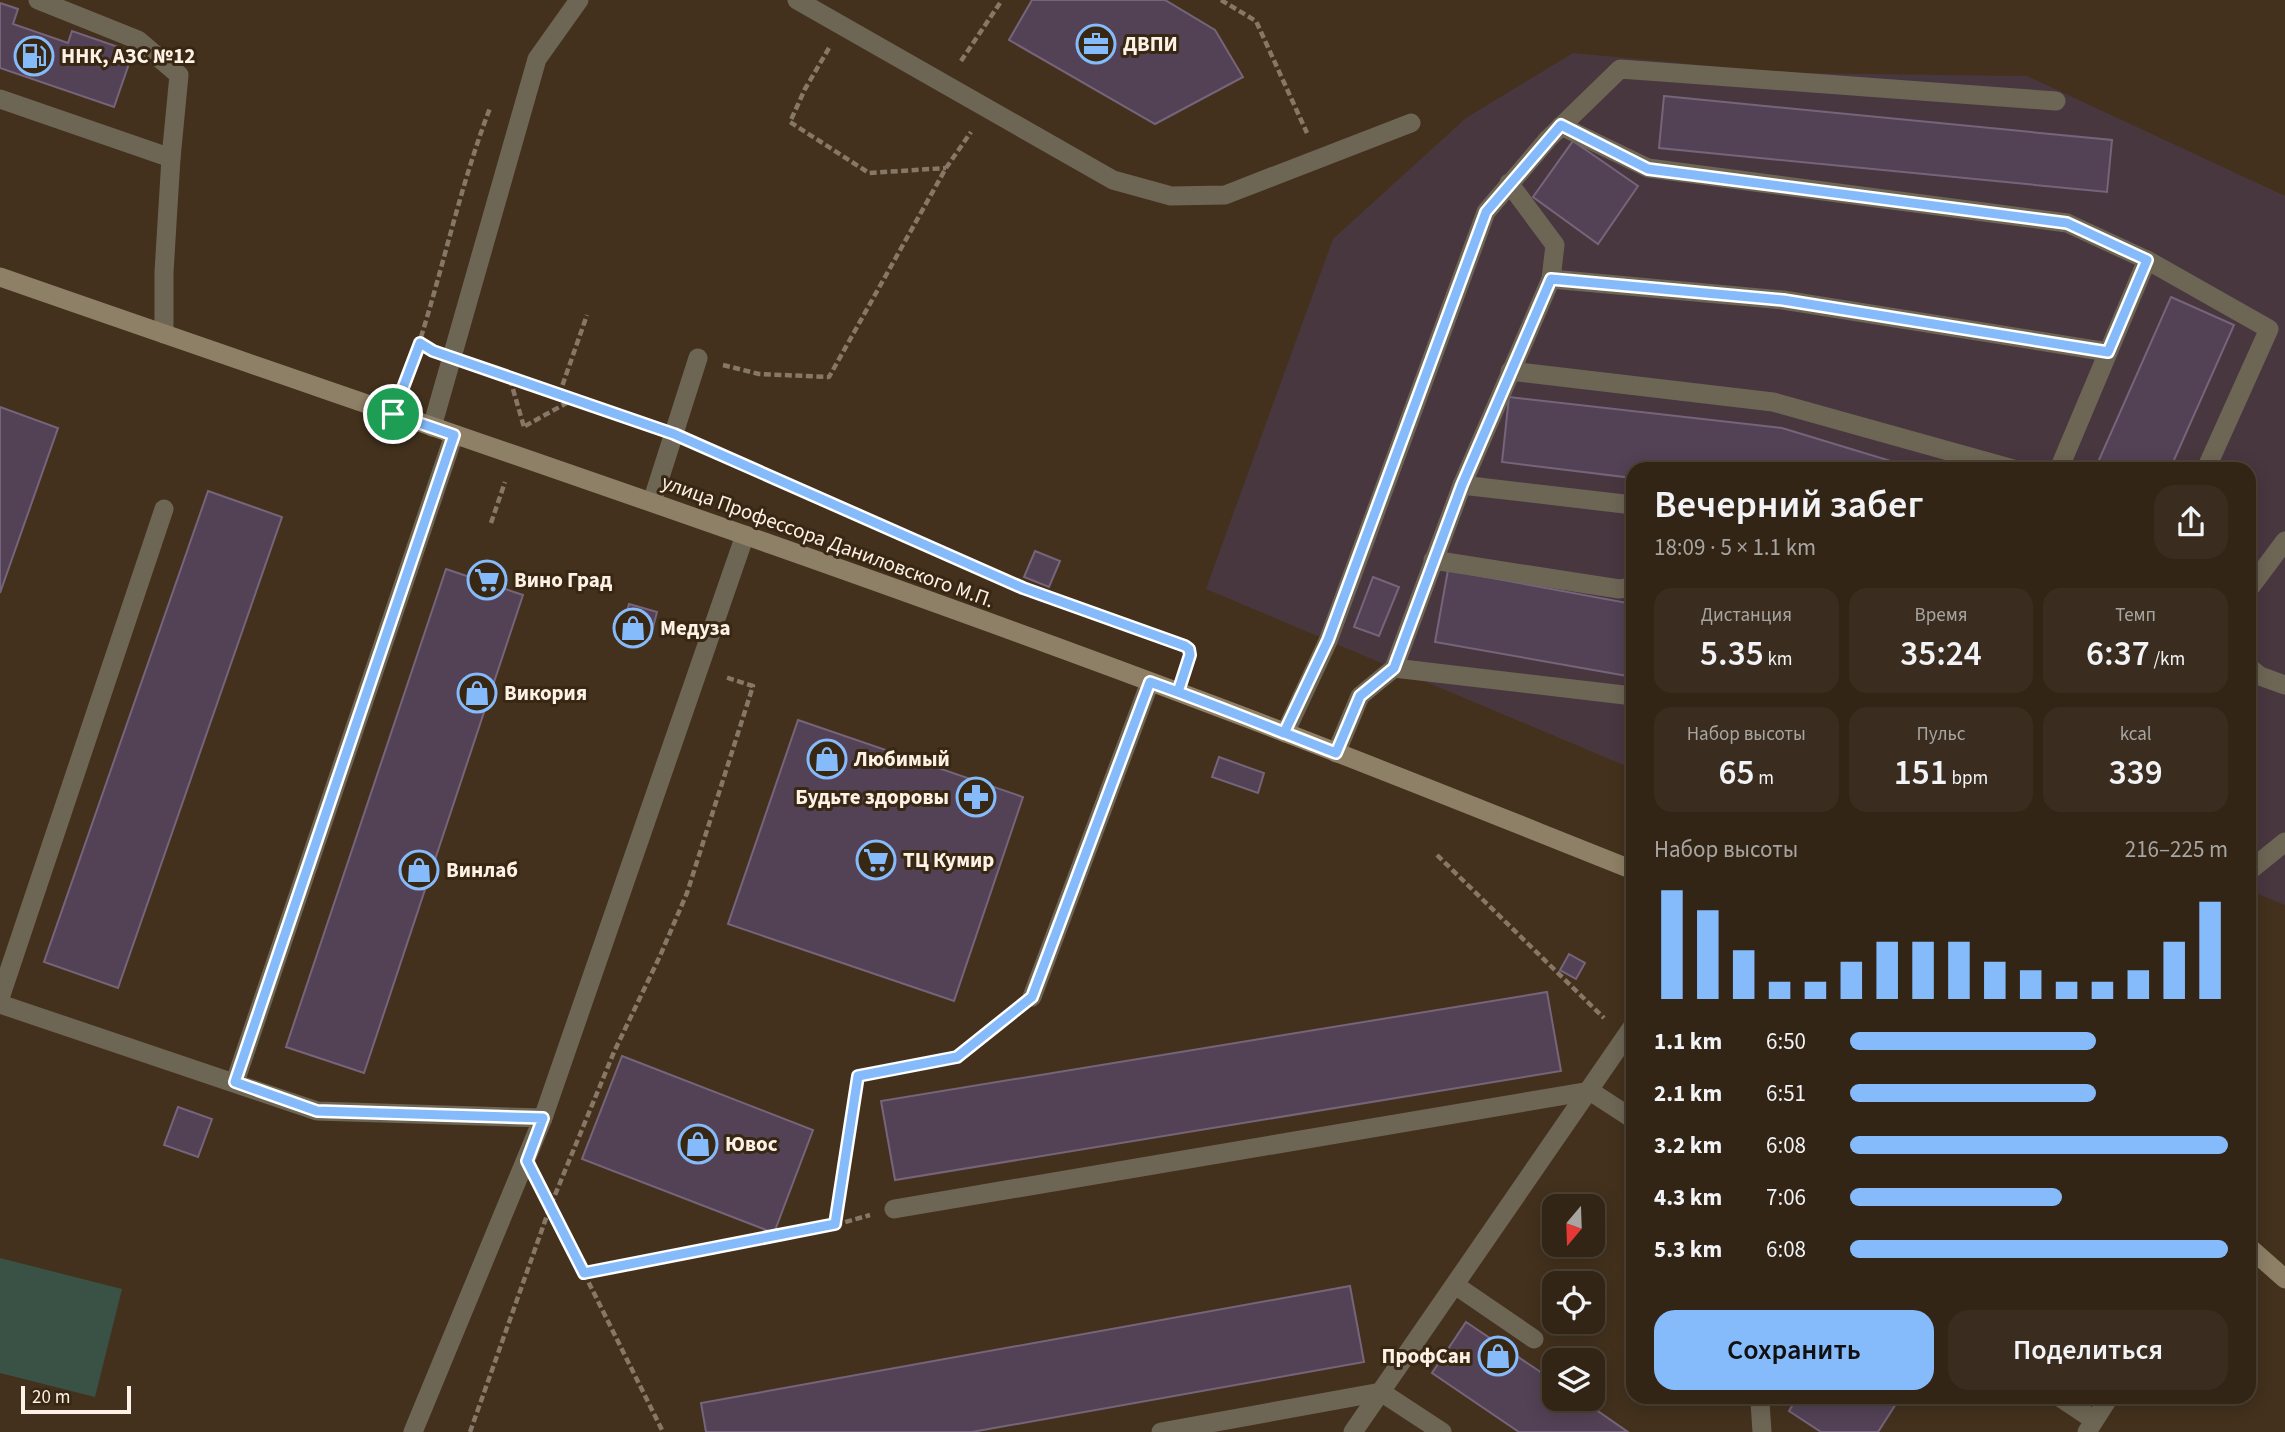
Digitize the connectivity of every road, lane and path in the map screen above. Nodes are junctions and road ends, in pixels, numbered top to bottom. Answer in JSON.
{"nodes":[{"id":1,"x":38,"y":0,"type":"edge"},
{"id":2,"x":579,"y":0,"type":"edge"},
{"id":3,"x":797,"y":0,"type":"edge"},
{"id":4,"x":1002,"y":0,"type":"edge"},
{"id":5,"x":1221,"y":0,"type":"edge"},
{"id":6,"x":842,"y":26,"type":"junction"},
{"id":7,"x":945,"y":85,"type":"junction"},
{"id":8,"x":0,"y":99,"type":"edge"},
{"id":9,"x":2056,"y":101,"type":"dead end"},
{"id":10,"x":492,"y":105,"type":"dead end"},
{"id":11,"x":987,"y":109,"type":"junction"},
{"id":12,"x":1411,"y":123,"type":"dead end"},
{"id":13,"x":1561,"y":125,"type":"junction"},
{"id":14,"x":171,"y":158,"type":"junction"},
{"id":15,"x":1320,"y":159,"type":"junction"},
{"id":16,"x":946,"y":168,"type":"junction"},
{"id":17,"x":1510,"y":183,"type":"junction"},
{"id":18,"x":2147,"y":260,"type":"junction"},
{"id":19,"x":0,"y":277,"type":"edge"},
{"id":20,"x":1551,"y":279,"type":"junction"},
{"id":21,"x":587,"y":315,"type":"dead end"},
{"id":22,"x":164,"y":334,"type":"junction"},
{"id":23,"x":420,"y":343,"type":"junction"},
{"id":24,"x":2108,"y":352,"type":"junction"},
{"id":25,"x":451,"y":357,"type":"junction"},
{"id":26,"x":698,"y":358,"type":"joint"},
{"id":27,"x":1510,"y":371,"type":"junction"},
{"id":28,"x":559,"y":395,"type":"junction"},
{"id":29,"x":573,"y":400,"type":"junction"},
{"id":30,"x":393,"y":414,"type":"junction"},
{"id":31,"x":524,"y":426,"type":"dead end"},
{"id":32,"x":432,"y":427,"type":"junction"},
{"id":33,"x":674,"y":434,"type":"junction"},
{"id":34,"x":454,"y":435,"type":"junction"},
{"id":35,"x":1988,"y":462,"type":"edge"},
{"id":36,"x":2062,"y":462,"type":"edge"},
{"id":37,"x":2209,"y":462,"type":"edge"},
{"id":38,"x":1462,"y":485,"type":"junction"},
{"id":39,"x":652,"y":502,"type":"junction"},
{"id":40,"x":1626,"y":504,"type":"edge"},
{"id":41,"x":164,"y":509,"type":"dead end"},
{"id":42,"x":746,"y":535,"type":"junction"},
{"id":43,"x":2285,"y":541,"type":"edge"},
{"id":44,"x":1433,"y":560,"type":"junction"},
{"id":45,"x":2256,"y":580,"type":"edge"},
{"id":46,"x":1626,"y":588,"type":"edge"},
{"id":47,"x":1394,"y":668,"type":"junction"},
{"id":48,"x":700,"y":669,"type":"junction"},
{"id":49,"x":2256,"y":673,"type":"edge"},
{"id":50,"x":1150,"y":682,"type":"junction"},
{"id":51,"x":2285,"y":685,"type":"edge"},
{"id":52,"x":1178,"y":692,"type":"junction"},
{"id":53,"x":1626,"y":695,"type":"edge"},
{"id":54,"x":1284,"y":733,"type":"junction"},
{"id":55,"x":1336,"y":753,"type":"junction"},
{"id":56,"x":2285,"y":842,"type":"edge"},
{"id":57,"x":1437,"y":855,"type":"dead end"},
{"id":58,"x":2256,"y":866,"type":"edge"},
{"id":59,"x":1626,"y":867,"type":"edge"},
{"id":60,"x":1032,"y":997,"type":"joint"},
{"id":61,"x":0,"y":998,"type":"edge"},
{"id":62,"x":0,"y":1004,"type":"edge"},
{"id":63,"x":1626,"y":1029,"type":"edge"},
{"id":64,"x":1626,"y":1037,"type":"edge"},
{"id":65,"x":235,"y":1082,"type":"junction"},
{"id":66,"x":1590,"y":1091,"type":"junction"},
{"id":67,"x":1626,"y":1114,"type":"edge"},
{"id":68,"x":543,"y":1118,"type":"junction"},
{"id":69,"x":527,"y":1161,"type":"junction"},
{"id":70,"x":550,"y":1207,"type":"junction"},
{"id":71,"x":894,"y":1209,"type":"joint"},
{"id":72,"x":835,"y":1224,"type":"junction"},
{"id":73,"x":2256,"y":1253,"type":"edge"},
{"id":74,"x":584,"y":1273,"type":"junction"},
{"id":75,"x":2285,"y":1279,"type":"edge"},
{"id":76,"x":1455,"y":1285,"type":"junction"},
{"id":77,"x":1534,"y":1339,"type":"dead end"},
{"id":78,"x":1381,"y":1392,"type":"junction"},
{"id":79,"x":1760,"y":1404,"type":"edge"},
{"id":80,"x":2067,"y":1404,"type":"edge"},
{"id":81,"x":2105,"y":1404,"type":"edge"},
{"id":82,"x":2090,"y":1426,"type":"edge"},
{"id":83,"x":413,"y":1432,"type":"edge"},
{"id":84,"x":470,"y":1432,"type":"edge"},
{"id":85,"x":663,"y":1432,"type":"edge"},
{"id":86,"x":1161,"y":1432,"type":"edge"},
{"id":87,"x":1353,"y":1432,"type":"edge"},
{"id":88,"x":1442,"y":1432,"type":"edge"},
{"id":89,"x":1762,"y":1432,"type":"edge"}],
"edges":[{"from":1,"to":14,"type":"street"},
{"from":2,"to":25,"type":"street"},
{"from":3,"to":6,"type":"street"},
{"from":4,"to":7,"type":"path"},
{"from":5,"to":15,"type":"path"},
{"from":6,"to":7,"type":"street"},
{"from":6,"to":16,"type":"path"},
{"from":7,"to":11,"type":"street"},
{"from":8,"to":14,"type":"street"},
{"from":9,"to":13,"type":"street"},
{"from":10,"to":23,"type":"path"},
{"from":11,"to":15,"type":"street"},
{"from":11,"to":16,"type":"path"},
{"from":12,"to":15,"type":"street"},
{"from":13,"to":17,"type":"street"},
{"from":13,"to":18,"type":"street"},
{"from":14,"to":22,"type":"street"},
{"from":16,"to":26,"type":"path"},
{"from":17,"to":20,"type":"street"},
{"from":17,"to":54,"type":"street"},
{"from":18,"to":24,"type":"street"},
{"from":18,"to":37,"type":"street"},
{"from":19,"to":22,"type":"main road","name":"улица Профессора Даниловского М.П."},
{"from":20,"to":24,"type":"street"},
{"from":20,"to":27,"type":"street"},
{"from":21,"to":28,"type":"path"},
{"from":22,"to":30,"type":"main road","name":"улица Профессора Даниловского М.П."},
{"from":23,"to":25,"type":"path"},
{"from":23,"to":30,"type":"path"},
{"from":24,"to":36,"type":"street"},
{"from":25,"to":28,"type":"path"},
{"from":25,"to":32,"type":"street"},
{"from":26,"to":33,"type":"street"},
{"from":27,"to":35,"type":"street"},
{"from":27,"to":38,"type":"street"},
{"from":28,"to":29,"type":"path"},
{"from":29,"to":31,"type":"path"},
{"from":29,"to":33,"type":"path"},
{"from":30,"to":32,"type":"main road","name":"улица Профессора Даниловского М.П."},
{"from":32,"to":34,"type":"main road","name":"улица Профессора Даниловского М.П."},
{"from":33,"to":39,"type":"street"},
{"from":33,"to":52,"type":"path"},
{"from":34,"to":39,"type":"main road","name":"улица Профессора Даниловского М.П."},
{"from":34,"to":65,"type":"street"},
{"from":38,"to":40,"type":"street"},
{"from":38,"to":44,"type":"street"},
{"from":39,"to":42,"type":"main road","name":"улица Профессора Даниловского М.П."},
{"from":41,"to":61,"type":"street"},
{"from":42,"to":48,"type":"street"},
{"from":42,"to":50,"type":"main road","name":"улица Профессора Даниловского М.П."},
{"from":43,"to":45,"type":"street"},
{"from":44,"to":46,"type":"street"},
{"from":44,"to":47,"type":"street"},
{"from":47,"to":53,"type":"street"},
{"from":47,"to":55,"type":"street"},
{"from":48,"to":68,"type":"street"},
{"from":48,"to":70,"type":"path"},
{"from":49,"to":51,"type":"street"},
{"from":50,"to":52,"type":"main road","name":"улица Профессора Даниловского М.П."},
{"from":50,"to":60,"type":"street"},
{"from":52,"to":54,"type":"main road","name":"улица Профессора Даниловского М.П."},
{"from":54,"to":55,"type":"main road","name":"улица Профессора Даниловского М.П."},
{"from":55,"to":59,"type":"main road","name":"улица Профессора Даниловского М.П."},
{"from":56,"to":58,"type":"street"},
{"from":57,"to":63,"type":"path"},
{"from":60,"to":72,"type":"path"},
{"from":62,"to":65,"type":"street"},
{"from":64,"to":66,"type":"street"},
{"from":65,"to":68,"type":"street"},
{"from":66,"to":67,"type":"street"},
{"from":66,"to":71,"type":"street"},
{"from":66,"to":76,"type":"street"},
{"from":68,"to":69,"type":"street"},
{"from":69,"to":70,"type":"path"},
{"from":69,"to":83,"type":"street"},
{"from":70,"to":74,"type":"path"},
{"from":70,"to":84,"type":"path"},
{"from":71,"to":72,"type":"path"},
{"from":72,"to":74,"type":"path"},
{"from":73,"to":75,"type":"main road"},
{"from":74,"to":85,"type":"path"},
{"from":76,"to":77,"type":"street"},
{"from":76,"to":78,"type":"street"},
{"from":78,"to":86,"type":"street"},
{"from":78,"to":87,"type":"street"},
{"from":78,"to":88,"type":"street"},
{"from":79,"to":89,"type":"street"},
{"from":80,"to":82,"type":"street"},
{"from":81,"to":82,"type":"street"}]}
